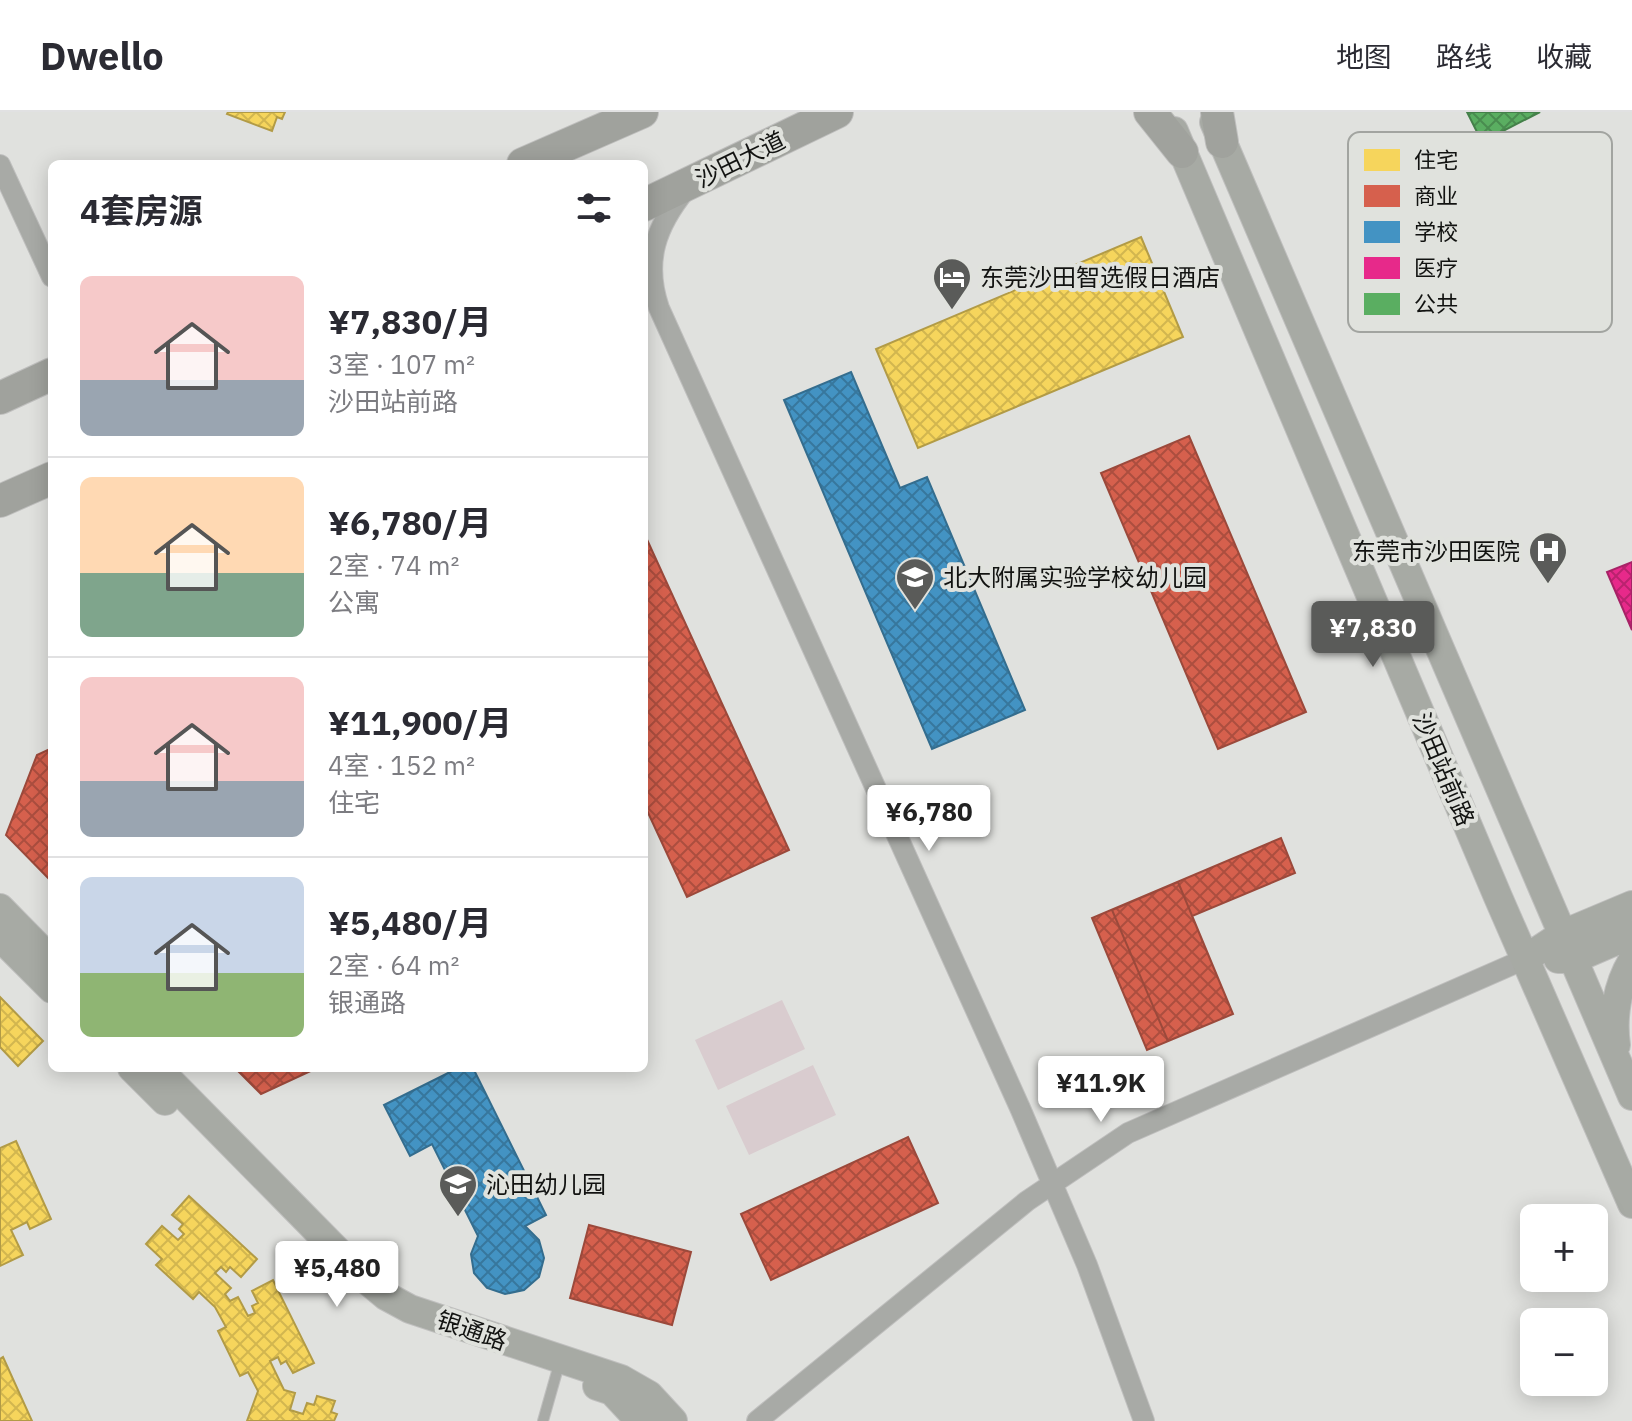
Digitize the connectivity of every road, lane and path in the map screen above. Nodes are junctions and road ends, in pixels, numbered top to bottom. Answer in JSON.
{"nodes":[{"id":1,"x":642,"y":112,"type":"edge"},
{"id":2,"x":837,"y":112,"type":"edge"},
{"id":3,"x":1150,"y":112,"type":"edge"},
{"id":4,"x":1165,"y":112,"type":"edge"},
{"id":5,"x":1209,"y":112,"type":"edge"},
{"id":6,"x":1220,"y":127,"type":"edge"},
{"id":7,"x":1182,"y":152,"type":"junction"},
{"id":8,"x":532,"y":160,"type":"edge"},
{"id":9,"x":0,"y":165,"type":"edge"},
{"id":10,"x":691,"y":182,"type":"junction"},
{"id":11,"x":648,"y":203,"type":"edge"},
{"id":12,"x":48,"y":268,"type":"edge"},
{"id":13,"x":651,"y":301,"type":"edge"},
{"id":14,"x":48,"y":376,"type":"edge"},
{"id":15,"x":0,"y":398,"type":"edge"},
{"id":16,"x":48,"y":480,"type":"edge"},
{"id":17,"x":0,"y":501,"type":"edge"},
{"id":18,"x":1632,"y":905,"type":"edge"},
{"id":19,"x":0,"y":908,"type":"edge"},
{"id":20,"x":1632,"y":934,"type":"edge"},
{"id":21,"x":0,"y":937,"type":"edge"},
{"id":22,"x":1569,"y":946,"type":"junction"},
{"id":23,"x":48,"y":957,"type":"edge"},
{"id":24,"x":1525,"y":959,"type":"junction"},
{"id":25,"x":1632,"y":961,"type":"edge"},
{"id":26,"x":48,"y":985,"type":"edge"},
{"id":27,"x":1618,"y":1062,"type":"junction"},
{"id":28,"x":136,"y":1072,"type":"edge"},
{"id":29,"x":161,"y":1072,"type":"edge"},
{"id":30,"x":1632,"y":1096,"type":"edge"},
{"id":31,"x":1052,"y":1183,"type":"junction"},
{"id":32,"x":1632,"y":1204,"type":"edge"},
{"id":33,"x":559,"y":1366,"type":"junction"},
{"id":34,"x":543,"y":1421,"type":"edge"},
{"id":35,"x":640,"y":1421,"type":"edge"},
{"id":36,"x":673,"y":1421,"type":"edge"},
{"id":37,"x":757,"y":1421,"type":"edge"},
{"id":38,"x":1144,"y":1421,"type":"edge"}],
"edges":[{"from":1,"to":8,"type":"main road"},
{"from":2,"to":10,"type":"main road","name":"沙田大道"},
{"from":3,"to":7,"type":"main road"},
{"from":4,"to":7,"type":"street","name":"沙田站前路"},
{"from":5,"to":6,"type":"street","name":"沙田站前路"},
{"from":6,"to":22,"type":"street","name":"沙田站前路"},
{"from":7,"to":24,"type":"street","name":"沙田站前路"},
{"from":9,"to":12,"type":"street"},
{"from":10,"to":11,"type":"main road","name":"沙田大道"},
{"from":10,"to":13,"type":"street"},
{"from":13,"to":31,"type":"street"},
{"from":14,"to":15,"type":"main road"},
{"from":16,"to":17,"type":"main road"},
{"from":18,"to":22,"type":"street"},
{"from":19,"to":23,"type":"street"},
{"from":20,"to":22,"type":"street"},
{"from":21,"to":26,"type":"street"},
{"from":22,"to":24,"type":"street"},
{"from":22,"to":27,"type":"street","name":"沙田站前路"},
{"from":24,"to":31,"type":"street"},
{"from":24,"to":32,"type":"street","name":"沙田站前路"},
{"from":25,"to":27,"type":"street"},
{"from":27,"to":30,"type":"street","name":"沙田站前路"},
{"from":28,"to":33,"type":"street","name":"银通路"},
{"from":29,"to":33,"type":"street","name":"银通路"},
{"from":31,"to":37,"type":"street"},
{"from":31,"to":38,"type":"street"},
{"from":33,"to":34,"type":"lane"},
{"from":33,"to":35,"type":"street","name":"银通路"},
{"from":33,"to":36,"type":"street","name":"银通路"}]}
